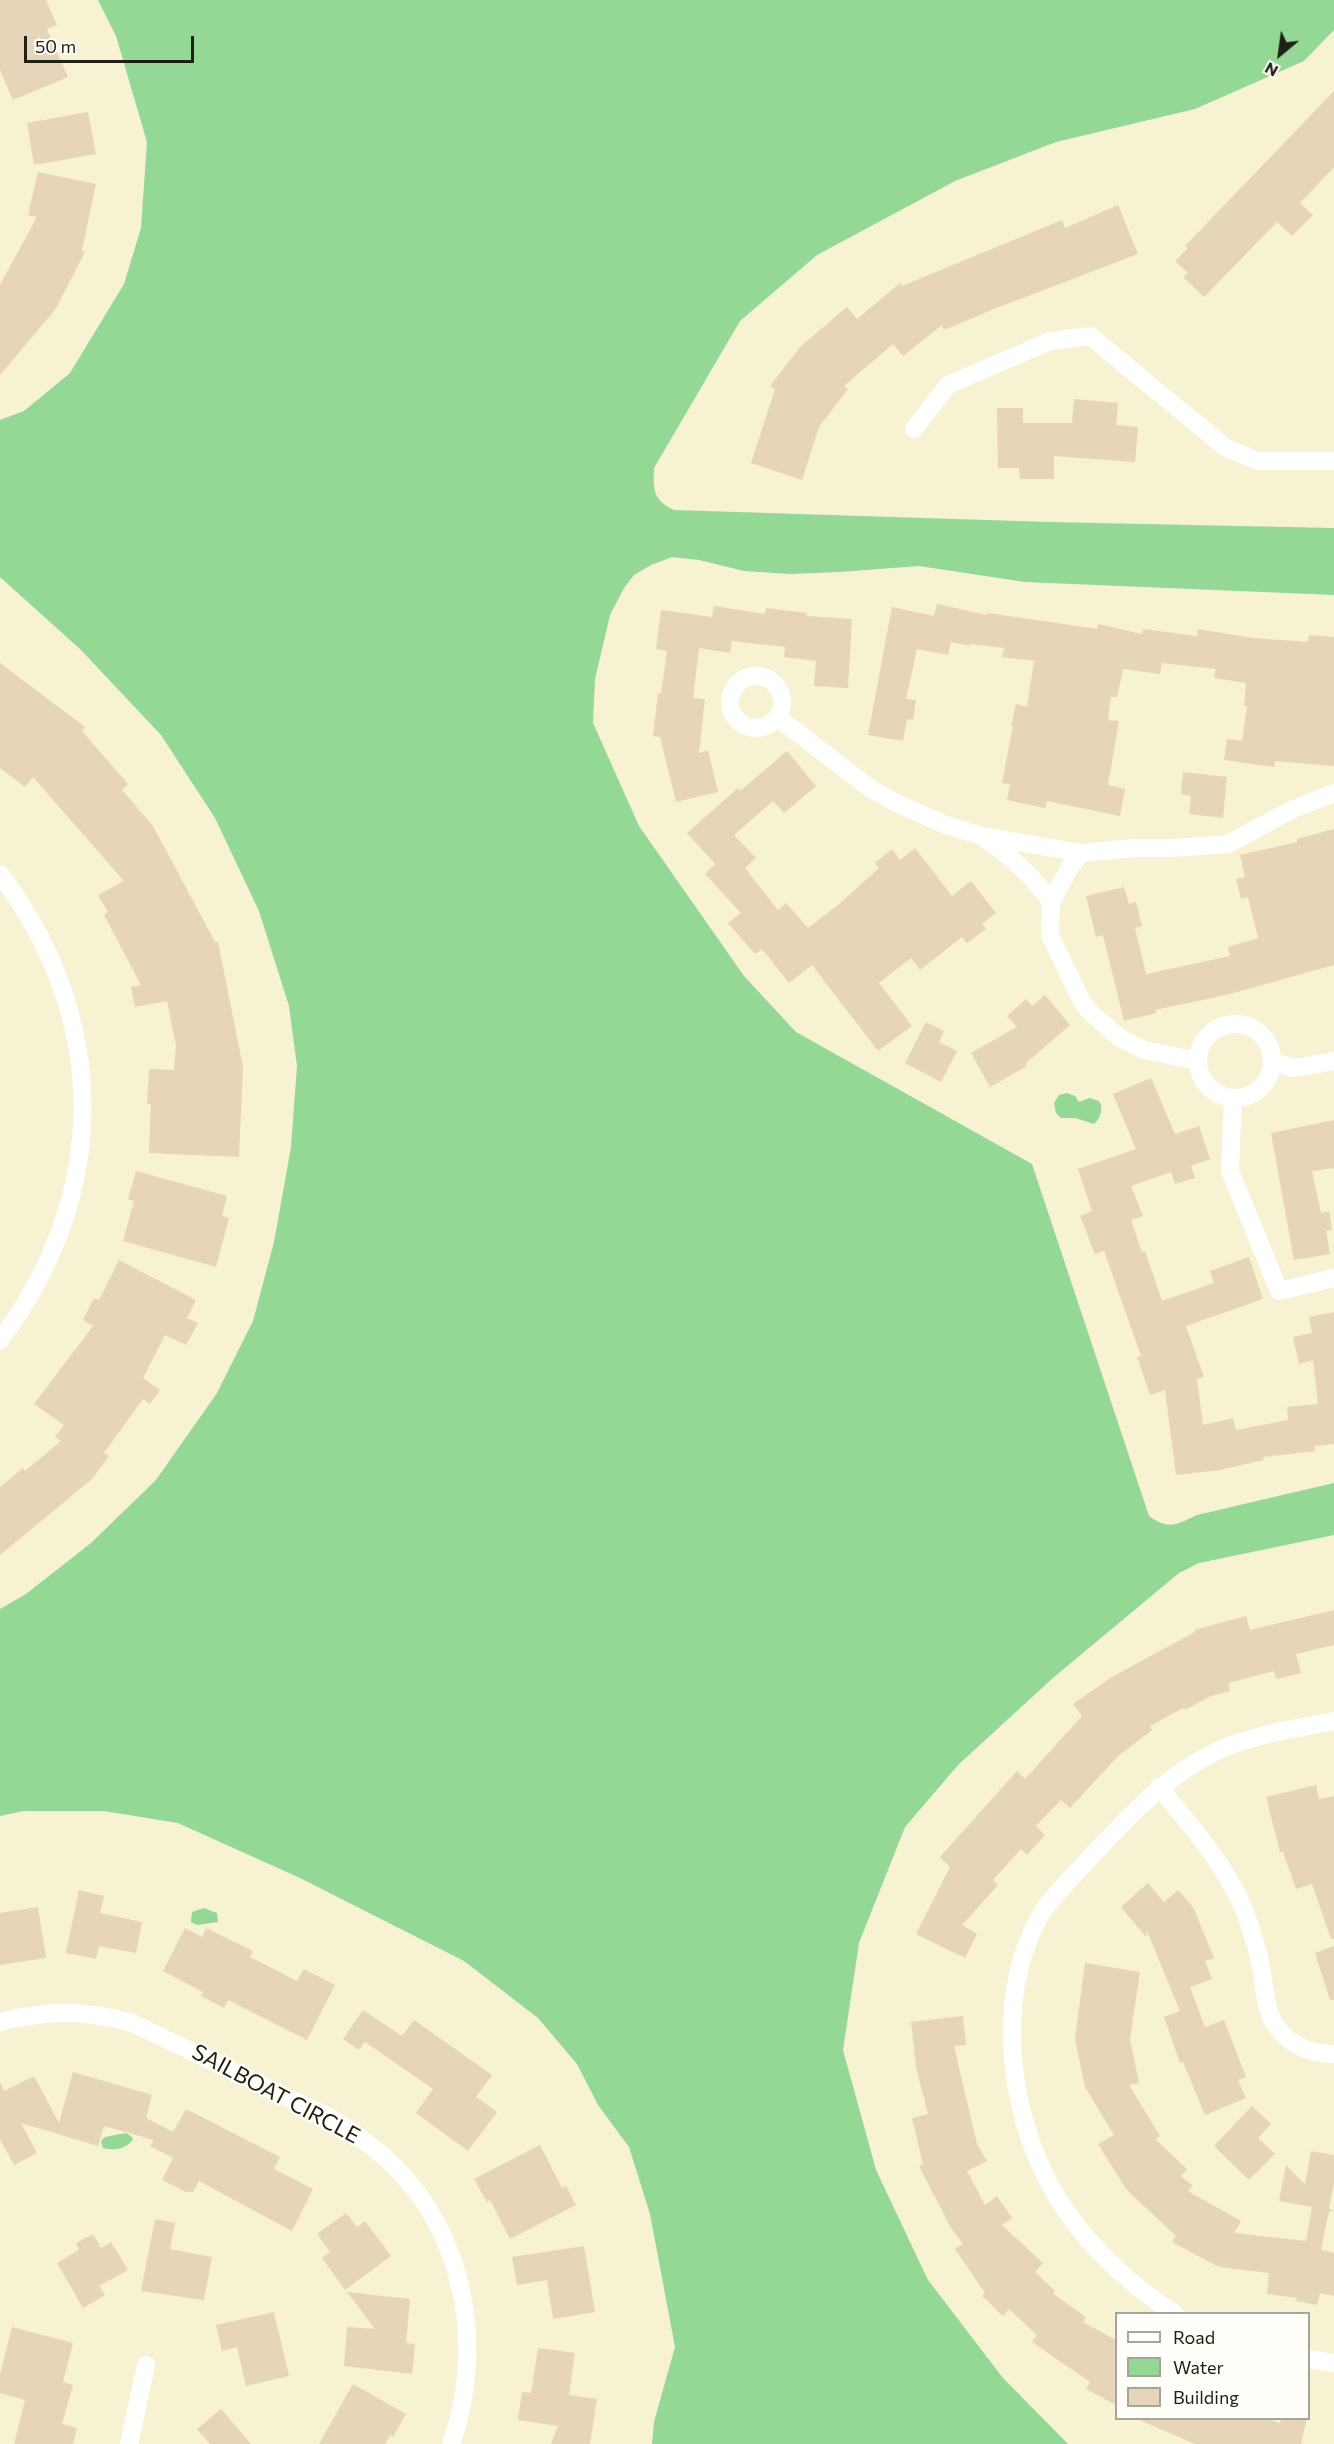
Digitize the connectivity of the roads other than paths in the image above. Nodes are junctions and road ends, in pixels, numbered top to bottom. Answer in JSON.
{"nodes":[{"id":1,"x":914,"y":429,"type":"dead end"},
{"id":2,"x":1334,"y":461,"type":"edge"},
{"id":3,"x":777,"y":717,"type":"dead end"},
{"id":4,"x":1334,"y":793,"type":"edge"},
{"id":5,"x":982,"y":836,"type":"junction"},
{"id":6,"x":1081,"y":853,"type":"junction"},
{"id":7,"x":0,"y":874,"type":"edge"},
{"id":8,"x":1052,"y":902,"type":"junction"},
{"id":9,"x":1197,"y":1061,"type":"junction"},
{"id":10,"x":1334,"y":1061,"type":"edge"},
{"id":11,"x":1273,"y":1062,"type":"junction"},
{"id":12,"x":1233,"y":1099,"type":"junction"},
{"id":13,"x":1334,"y":1278,"type":"edge"},
{"id":14,"x":0,"y":1340,"type":"edge"},
{"id":15,"x":1334,"y":1721,"type":"edge"},
{"id":16,"x":1160,"y":1787,"type":"junction"},
{"id":17,"x":0,"y":2022,"type":"edge"},
{"id":18,"x":1334,"y":2054,"type":"edge"},
{"id":19,"x":1174,"y":2312,"type":"edge"},
{"id":20,"x":1310,"y":2359,"type":"edge"},
{"id":21,"x":1334,"y":2363,"type":"edge"},
{"id":22,"x":146,"y":2365,"type":"dead end"},
{"id":23,"x":129,"y":2444,"type":"edge"},
{"id":24,"x":451,"y":2444,"type":"edge"}],
"edges":[{"from":1,"to":2,"type":"street"},
{"from":3,"to":5,"type":"street"},
{"from":4,"to":6,"type":"street"},
{"from":5,"to":6,"type":"street"},
{"from":5,"to":8,"type":"street"},
{"from":6,"to":8,"type":"street"},
{"from":7,"to":14,"type":"street"},
{"from":8,"to":9,"type":"street"},
{"from":9,"to":11,"type":"street"},
{"from":9,"to":12,"type":"street"},
{"from":10,"to":11,"type":"street"},
{"from":11,"to":12,"type":"street"},
{"from":12,"to":13,"type":"street"},
{"from":15,"to":16,"type":"street"},
{"from":16,"to":18,"type":"street"},
{"from":16,"to":19,"type":"street"},
{"from":17,"to":24,"type":"street","name":"SAILBOAT CIRCLE"},
{"from":20,"to":21,"type":"street"},
{"from":22,"to":23,"type":"street"}]}
